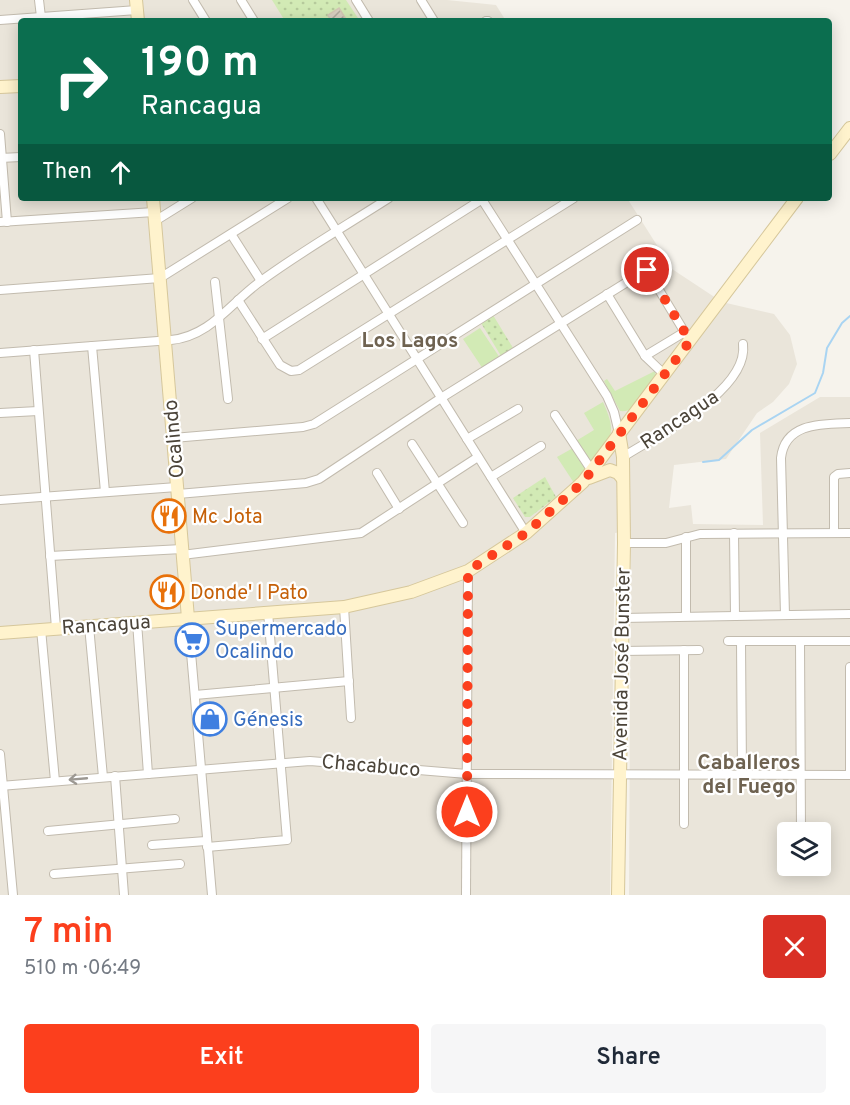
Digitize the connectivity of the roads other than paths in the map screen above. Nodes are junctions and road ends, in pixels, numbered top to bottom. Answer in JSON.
{"nodes":[{"id":1,"x":39,"y":0,"type":"edge"},
{"id":2,"x":193,"y":0,"type":"edge"},
{"id":3,"x":241,"y":0,"type":"edge"},
{"id":4,"x":356,"y":0,"type":"edge"},
{"id":5,"x":421,"y":0,"type":"edge"},
{"id":6,"x":137,"y":10,"type":"edge"},
{"id":7,"x":41,"y":17,"type":"junction"},
{"id":8,"x":27,"y":18,"type":"edge"},
{"id":9,"x":204,"y":18,"type":"edge"},
{"id":10,"x":252,"y":18,"type":"edge"},
{"id":11,"x":367,"y":18,"type":"edge"},
{"id":12,"x":432,"y":18,"type":"edge"},
{"id":13,"x":18,"y":19,"type":"edge"},
{"id":14,"x":0,"y":20,"type":"edge"},
{"id":15,"x":18,"y":86,"type":"edge"},
{"id":16,"x":0,"y":87,"type":"edge"},
{"id":17,"x":850,"y":128,"type":"edge"},
{"id":18,"x":0,"y":134,"type":"edge"},
{"id":19,"x":832,"y":151,"type":"edge"},
{"id":20,"x":18,"y":157,"type":"edge"},
{"id":21,"x":1,"y":158,"type":"edge"},
{"id":22,"x":153,"y":201,"type":"edge"},
{"id":23,"x":186,"y":201,"type":"edge"},
{"id":24,"x":283,"y":201,"type":"edge"},
{"id":25,"x":318,"y":201,"type":"edge"},
{"id":26,"x":384,"y":201,"type":"edge"},
{"id":27,"x":477,"y":201,"type":"edge"},
{"id":28,"x":484,"y":201,"type":"edge"},
{"id":29,"x":569,"y":201,"type":"edge"},
{"id":30,"x":795,"y":201,"type":"edge"},
{"id":31,"x":154,"y":217,"type":"junction"},
{"id":32,"x":637,"y":220,"type":"dead end"},
{"id":33,"x":4,"y":222,"type":"edge"},
{"id":34,"x":337,"y":231,"type":"junction"},
{"id":35,"x":231,"y":234,"type":"junction"},
{"id":36,"x":508,"y":240,"type":"junction"},
{"id":37,"x":664,"y":260,"type":"dead end"},
{"id":38,"x":647,"y":270,"type":"junction"},
{"id":39,"x":364,"y":274,"type":"junction"},
{"id":40,"x":160,"y":278,"type":"junction"},
{"id":41,"x":261,"y":281,"type":"junction"},
{"id":42,"x":215,"y":282,"type":"dead end"},
{"id":43,"x":536,"y":285,"type":"junction"},
{"id":44,"x":0,"y":290,"type":"edge"},
{"id":45,"x":607,"y":294,"type":"junction"},
{"id":46,"x":238,"y":300,"type":"junction"},
{"id":47,"x":390,"y":315,"type":"junction"},
{"id":48,"x":219,"y":320,"type":"junction"},
{"id":49,"x":561,"y":324,"type":"junction"},
{"id":50,"x":685,"y":334,"type":"junction"},
{"id":51,"x":262,"y":339,"type":"junction"},
{"id":52,"x":165,"y":340,"type":"junction"},
{"id":53,"x":743,"y":344,"type":"dead end"},
{"id":54,"x":92,"y":346,"type":"junction"},
{"id":55,"x":34,"y":350,"type":"junction"},
{"id":56,"x":0,"y":353,"type":"edge"},
{"id":57,"x":645,"y":356,"type":"junction"},
{"id":58,"x":417,"y":359,"type":"junction"},
{"id":59,"x":665,"y":375,"type":"junction"},
{"id":60,"x":441,"y":398,"type":"junction"},
{"id":61,"x":228,"y":399,"type":"dead end"},
{"id":62,"x":518,"y":409,"type":"dead end"},
{"id":63,"x":38,"y":411,"type":"junction"},
{"id":64,"x":0,"y":413,"type":"edge"},
{"id":65,"x":555,"y":415,"type":"dead end"},
{"id":66,"x":850,"y":423,"type":"edge"},
{"id":67,"x":619,"y":434,"type":"junction"},
{"id":68,"x":173,"y":438,"type":"junction"},
{"id":69,"x":467,"y":440,"type":"junction"},
{"id":70,"x":412,"y":444,"type":"dead end"},
{"id":71,"x":541,"y":446,"type":"dead end"},
{"id":72,"x":478,"y":457,"type":"junction"},
{"id":73,"x":623,"y":457,"type":"junction"},
{"id":74,"x":592,"y":471,"type":"junction"},
{"id":75,"x":376,"y":473,"type":"dead end"},
{"id":76,"x":850,"y":473,"type":"edge"},
{"id":77,"x":491,"y":477,"type":"junction"},
{"id":78,"x":623,"y":480,"type":"junction"},
{"id":79,"x":583,"y":482,"type":"junction"},
{"id":80,"x":438,"y":483,"type":"junction"},
{"id":81,"x":178,"y":490,"type":"junction"},
{"id":82,"x":105,"y":492,"type":"junction"},
{"id":83,"x":44,"y":497,"type":"junction"},
{"id":84,"x":0,"y":500,"type":"edge"},
{"id":85,"x":399,"y":509,"type":"junction"},
{"id":86,"x":463,"y":523,"type":"dead end"},
{"id":87,"x":785,"y":532,"type":"junction"},
{"id":88,"x":526,"y":533,"type":"junction"},
{"id":89,"x":734,"y":533,"type":"junction"},
{"id":90,"x":834,"y":533,"type":"junction"},
{"id":91,"x":850,"y":533,"type":"edge"},
{"id":92,"x":686,"y":537,"type":"junction"},
{"id":93,"x":624,"y":543,"type":"junction"},
{"id":94,"x":182,"y":552,"type":"junction"},
{"id":95,"x":50,"y":556,"type":"junction"},
{"id":96,"x":468,"y":571,"type":"junction"},
{"id":97,"x":344,"y":607,"type":"junction"},
{"id":98,"x":268,"y":612,"type":"junction"},
{"id":99,"x":850,"y":614,"type":"edge"},
{"id":100,"x":786,"y":615,"type":"junction"},
{"id":101,"x":686,"y":616,"type":"junction"},
{"id":102,"x":735,"y":616,"type":"junction"},
{"id":103,"x":188,"y":618,"type":"junction"},
{"id":104,"x":622,"y":618,"type":"junction"},
{"id":105,"x":137,"y":622,"type":"junction"},
{"id":106,"x":89,"y":626,"type":"junction"},
{"id":107,"x":56,"y":628,"type":"junction"},
{"id":108,"x":41,"y":629,"type":"junction"},
{"id":109,"x":0,"y":633,"type":"edge"},
{"id":110,"x":728,"y":641,"type":"dead end"},
{"id":111,"x":741,"y":641,"type":"junction"},
{"id":112,"x":800,"y":641,"type":"junction"},
{"id":113,"x":850,"y":641,"type":"edge"},
{"id":114,"x":684,"y":650,"type":"junction"},
{"id":115,"x":699,"y":650,"type":"dead end"},
{"id":116,"x":621,"y":651,"type":"junction"},
{"id":117,"x":850,"y":667,"type":"edge"},
{"id":118,"x":349,"y":681,"type":"junction"},
{"id":119,"x":274,"y":688,"type":"junction"},
{"id":120,"x":850,"y":690,"type":"edge"},
{"id":121,"x":195,"y":695,"type":"junction"},
{"id":122,"x":351,"y":718,"type":"dead end"},
{"id":123,"x":850,"y":739,"type":"edge"},
{"id":124,"x":0,"y":754,"type":"edge"},
{"id":125,"x":280,"y":764,"type":"junction"},
{"id":126,"x":200,"y":769,"type":"junction"},
{"id":127,"x":148,"y":774,"type":"junction"},
{"id":128,"x":467,"y":774,"type":"junction"},
{"id":129,"x":619,"y":774,"type":"junction"},
{"id":130,"x":684,"y":775,"type":"junction"},
{"id":131,"x":742,"y":775,"type":"junction"},
{"id":132,"x":801,"y":775,"type":"junction"},
{"id":133,"x":115,"y":776,"type":"junction"},
{"id":134,"x":850,"y":776,"type":"edge"},
{"id":135,"x":103,"y":777,"type":"junction"},
{"id":136,"x":55,"y":781,"type":"junction"},
{"id":137,"x":1,"y":786,"type":"edge"},
{"id":138,"x":175,"y":819,"type":"dead end"},
{"id":139,"x":801,"y":822,"type":"edge"},
{"id":140,"x":118,"y":824,"type":"junction"},
{"id":141,"x":684,"y":824,"type":"dead end"},
{"id":142,"x":48,"y":831,"type":"dead end"},
{"id":143,"x":207,"y":844,"type":"junction"},
{"id":144,"x":152,"y":845,"type":"dead end"},
{"id":145,"x":180,"y":864,"type":"dead end"},
{"id":146,"x":122,"y":868,"type":"junction"},
{"id":147,"x":54,"y":874,"type":"dead end"},
{"id":148,"x":13,"y":895,"type":"edge"},
{"id":149,"x":124,"y":895,"type":"edge"},
{"id":150,"x":212,"y":895,"type":"edge"},
{"id":151,"x":466,"y":895,"type":"edge"},
{"id":152,"x":618,"y":895,"type":"edge"}],
"edges":[{"from":1,"to":7,"type":"street"},
{"from":2,"to":9,"type":"street"},
{"from":3,"to":10,"type":"street"},
{"from":4,"to":11,"type":"street"},
{"from":5,"to":12,"type":"street"},
{"from":6,"to":7,"type":"street"},
{"from":7,"to":8,"type":"street"},
{"from":13,"to":14,"type":"street"},
{"from":15,"to":16,"type":"main road"},
{"from":17,"to":19,"type":"main road"},
{"from":18,"to":21,"type":"street"},
{"from":20,"to":21,"type":"street"},
{"from":21,"to":33,"type":"street"},
{"from":22,"to":31,"type":"main road","name":"Ocalindo"},
{"from":23,"to":31,"type":"street"},
{"from":24,"to":35,"type":"street"},
{"from":25,"to":34,"type":"street"},
{"from":26,"to":34,"type":"street"},
{"from":27,"to":39,"type":"street"},
{"from":28,"to":36,"type":"street"},
{"from":29,"to":36,"type":"street"},
{"from":30,"to":50,"type":"main road","name":"Rancagua"},
{"from":31,"to":33,"type":"street"},
{"from":31,"to":40,"type":"main road","name":"Ocalindo"},
{"from":32,"to":43,"type":"street"},
{"from":34,"to":39,"type":"street"},
{"from":34,"to":41,"type":"street"},
{"from":35,"to":40,"type":"street"},
{"from":35,"to":41,"type":"street"},
{"from":36,"to":43,"type":"street"},
{"from":36,"to":47,"type":"street"},
{"from":37,"to":38,"type":"street"},
{"from":38,"to":45,"type":"street"},
{"from":38,"to":50,"type":"street"},
{"from":39,"to":47,"type":"street"},
{"from":39,"to":51,"type":"street"},
{"from":40,"to":44,"type":"street"},
{"from":40,"to":52,"type":"main road","name":"Ocalindo"},
{"from":41,"to":46,"type":"street"},
{"from":42,"to":48,"type":"street"},
{"from":43,"to":49,"type":"street"},
{"from":43,"to":58,"type":"street"},
{"from":45,"to":49,"type":"street"},
{"from":45,"to":57,"type":"street"},
{"from":46,"to":48,"type":"street"},
{"from":46,"to":51,"type":"street"},
{"from":47,"to":51,"type":"street"},
{"from":47,"to":58,"type":"street"},
{"from":48,"to":52,"type":"street"},
{"from":48,"to":61,"type":"street"},
{"from":49,"to":60,"type":"street"},
{"from":49,"to":67,"type":"street"},
{"from":50,"to":57,"type":"street"},
{"from":50,"to":59,"type":"main road","name":"Rancagua"},
{"from":52,"to":54,"type":"street"},
{"from":52,"to":68,"type":"main road","name":"Ocalindo"},
{"from":53,"to":73,"type":"street","name":"Rancagua"},
{"from":54,"to":55,"type":"street"},
{"from":54,"to":82,"type":"street"},
{"from":55,"to":56,"type":"street"},
{"from":55,"to":63,"type":"street"},
{"from":57,"to":59,"type":"street"},
{"from":58,"to":60,"type":"street"},
{"from":58,"to":68,"type":"street"},
{"from":59,"to":67,"type":"main road","name":"Rancagua"},
{"from":60,"to":69,"type":"street"},
{"from":60,"to":81,"type":"street"},
{"from":62,"to":69,"type":"street"},
{"from":63,"to":64,"type":"street"},
{"from":63,"to":83,"type":"street"},
{"from":65,"to":74,"type":"street"},
{"from":66,"to":87,"type":"street"},
{"from":67,"to":73,"type":"main road","name":"Avenida José Bunster"},
{"from":67,"to":74,"type":"main road","name":"Rancagua"},
{"from":68,"to":81,"type":"main road","name":"Ocalindo"},
{"from":69,"to":72,"type":"street"},
{"from":70,"to":80,"type":"street"},
{"from":71,"to":77,"type":"street"},
{"from":72,"to":77,"type":"street"},
{"from":72,"to":80,"type":"street"},
{"from":73,"to":78,"type":"main road","name":"Avenida José Bunster"},
{"from":74,"to":79,"type":"main road","name":"Rancagua"},
{"from":75,"to":85,"type":"street"},
{"from":76,"to":90,"type":"street"},
{"from":77,"to":88,"type":"street"},
{"from":78,"to":79,"type":"main road"},
{"from":78,"to":93,"type":"main road","name":"Avenida José Bunster"},
{"from":79,"to":88,"type":"main road","name":"Rancagua"},
{"from":80,"to":85,"type":"street"},
{"from":80,"to":86,"type":"street"},
{"from":81,"to":82,"type":"street"},
{"from":81,"to":94,"type":"main road","name":"Ocalindo"},
{"from":82,"to":83,"type":"street"},
{"from":83,"to":84,"type":"street"},
{"from":83,"to":95,"type":"street"},
{"from":85,"to":94,"type":"street"},
{"from":87,"to":89,"type":"street"},
{"from":87,"to":90,"type":"street"},
{"from":87,"to":100,"type":"street"},
{"from":88,"to":96,"type":"main road","name":"Rancagua"},
{"from":89,"to":92,"type":"street"},
{"from":89,"to":102,"type":"street"},
{"from":90,"to":91,"type":"street"},
{"from":92,"to":93,"type":"street"},
{"from":92,"to":101,"type":"street"},
{"from":93,"to":104,"type":"main road","name":"Avenida José Bunster"},
{"from":94,"to":95,"type":"street"},
{"from":94,"to":103,"type":"main road","name":"Ocalindo"},
{"from":95,"to":107,"type":"street"},
{"from":96,"to":97,"type":"main road","name":"Rancagua"},
{"from":96,"to":128,"type":"street"},
{"from":97,"to":98,"type":"main road","name":"Rancagua"},
{"from":97,"to":118,"type":"street"},
{"from":98,"to":103,"type":"main road","name":"Rancagua"},
{"from":98,"to":119,"type":"street"},
{"from":99,"to":100,"type":"street"},
{"from":100,"to":102,"type":"street"},
{"from":101,"to":102,"type":"street"},
{"from":101,"to":104,"type":"street"},
{"from":103,"to":105,"type":"main road","name":"Rancagua"},
{"from":103,"to":121,"type":"street","name":"Ocalindo"},
{"from":104,"to":116,"type":"main road","name":"Avenida José Bunster"},
{"from":105,"to":106,"type":"main road","name":"Rancagua"},
{"from":105,"to":127,"type":"street"},
{"from":106,"to":107,"type":"main road","name":"Rancagua"},
{"from":106,"to":135,"type":"street"},
{"from":107,"to":108,"type":"main road","name":"Rancagua"},
{"from":108,"to":109,"type":"main road","name":"Rancagua"},
{"from":108,"to":136,"type":"street"},
{"from":110,"to":111,"type":"street"},
{"from":111,"to":112,"type":"street"},
{"from":111,"to":131,"type":"street"},
{"from":112,"to":113,"type":"street"},
{"from":112,"to":132,"type":"street"},
{"from":114,"to":115,"type":"street"},
{"from":114,"to":116,"type":"street"},
{"from":114,"to":130,"type":"street"},
{"from":116,"to":129,"type":"main road","name":"Avenida José Bunster"},
{"from":117,"to":120,"type":"street"},
{"from":118,"to":119,"type":"street"},
{"from":118,"to":122,"type":"street"},
{"from":119,"to":121,"type":"street"},
{"from":119,"to":125,"type":"street"},
{"from":120,"to":123,"type":"street"},
{"from":121,"to":126,"type":"street","name":"Ocalindo"},
{"from":123,"to":134,"type":"street"},
{"from":124,"to":137,"type":"street"},
{"from":125,"to":126,"type":"street","name":"Chacabuco"},
{"from":125,"to":128,"type":"street","name":"Chacabuco"},
{"from":125,"to":143,"type":"street"},
{"from":126,"to":127,"type":"street","name":"Chacabuco"},
{"from":126,"to":143,"type":"street","name":"Ocalindo"},
{"from":127,"to":133,"type":"street","name":"Chacabuco"},
{"from":128,"to":129,"type":"street","name":"Chacabuco"},
{"from":128,"to":151,"type":"street"},
{"from":129,"to":130,"type":"street","name":"Chacabuco"},
{"from":129,"to":152,"type":"main road","name":"Avenida José Bunster"},
{"from":130,"to":131,"type":"street","name":"Chacabuco"},
{"from":130,"to":141,"type":"street"},
{"from":131,"to":132,"type":"street","name":"Chacabuco"},
{"from":132,"to":134,"type":"street","name":"Chacabuco"},
{"from":132,"to":139,"type":"street"},
{"from":133,"to":135,"type":"street","name":"Chacabuco"},
{"from":133,"to":140,"type":"street"},
{"from":135,"to":136,"type":"street","name":"Chacabuco","one_way":true},
{"from":136,"to":137,"type":"street","name":"Chacabuco"},
{"from":137,"to":148,"type":"street"},
{"from":138,"to":140,"type":"street"},
{"from":140,"to":142,"type":"street"},
{"from":140,"to":146,"type":"street"},
{"from":143,"to":144,"type":"street"},
{"from":143,"to":150,"type":"street","name":"Ocalindo"},
{"from":145,"to":146,"type":"street"},
{"from":146,"to":147,"type":"street"},
{"from":146,"to":149,"type":"street"}]}
